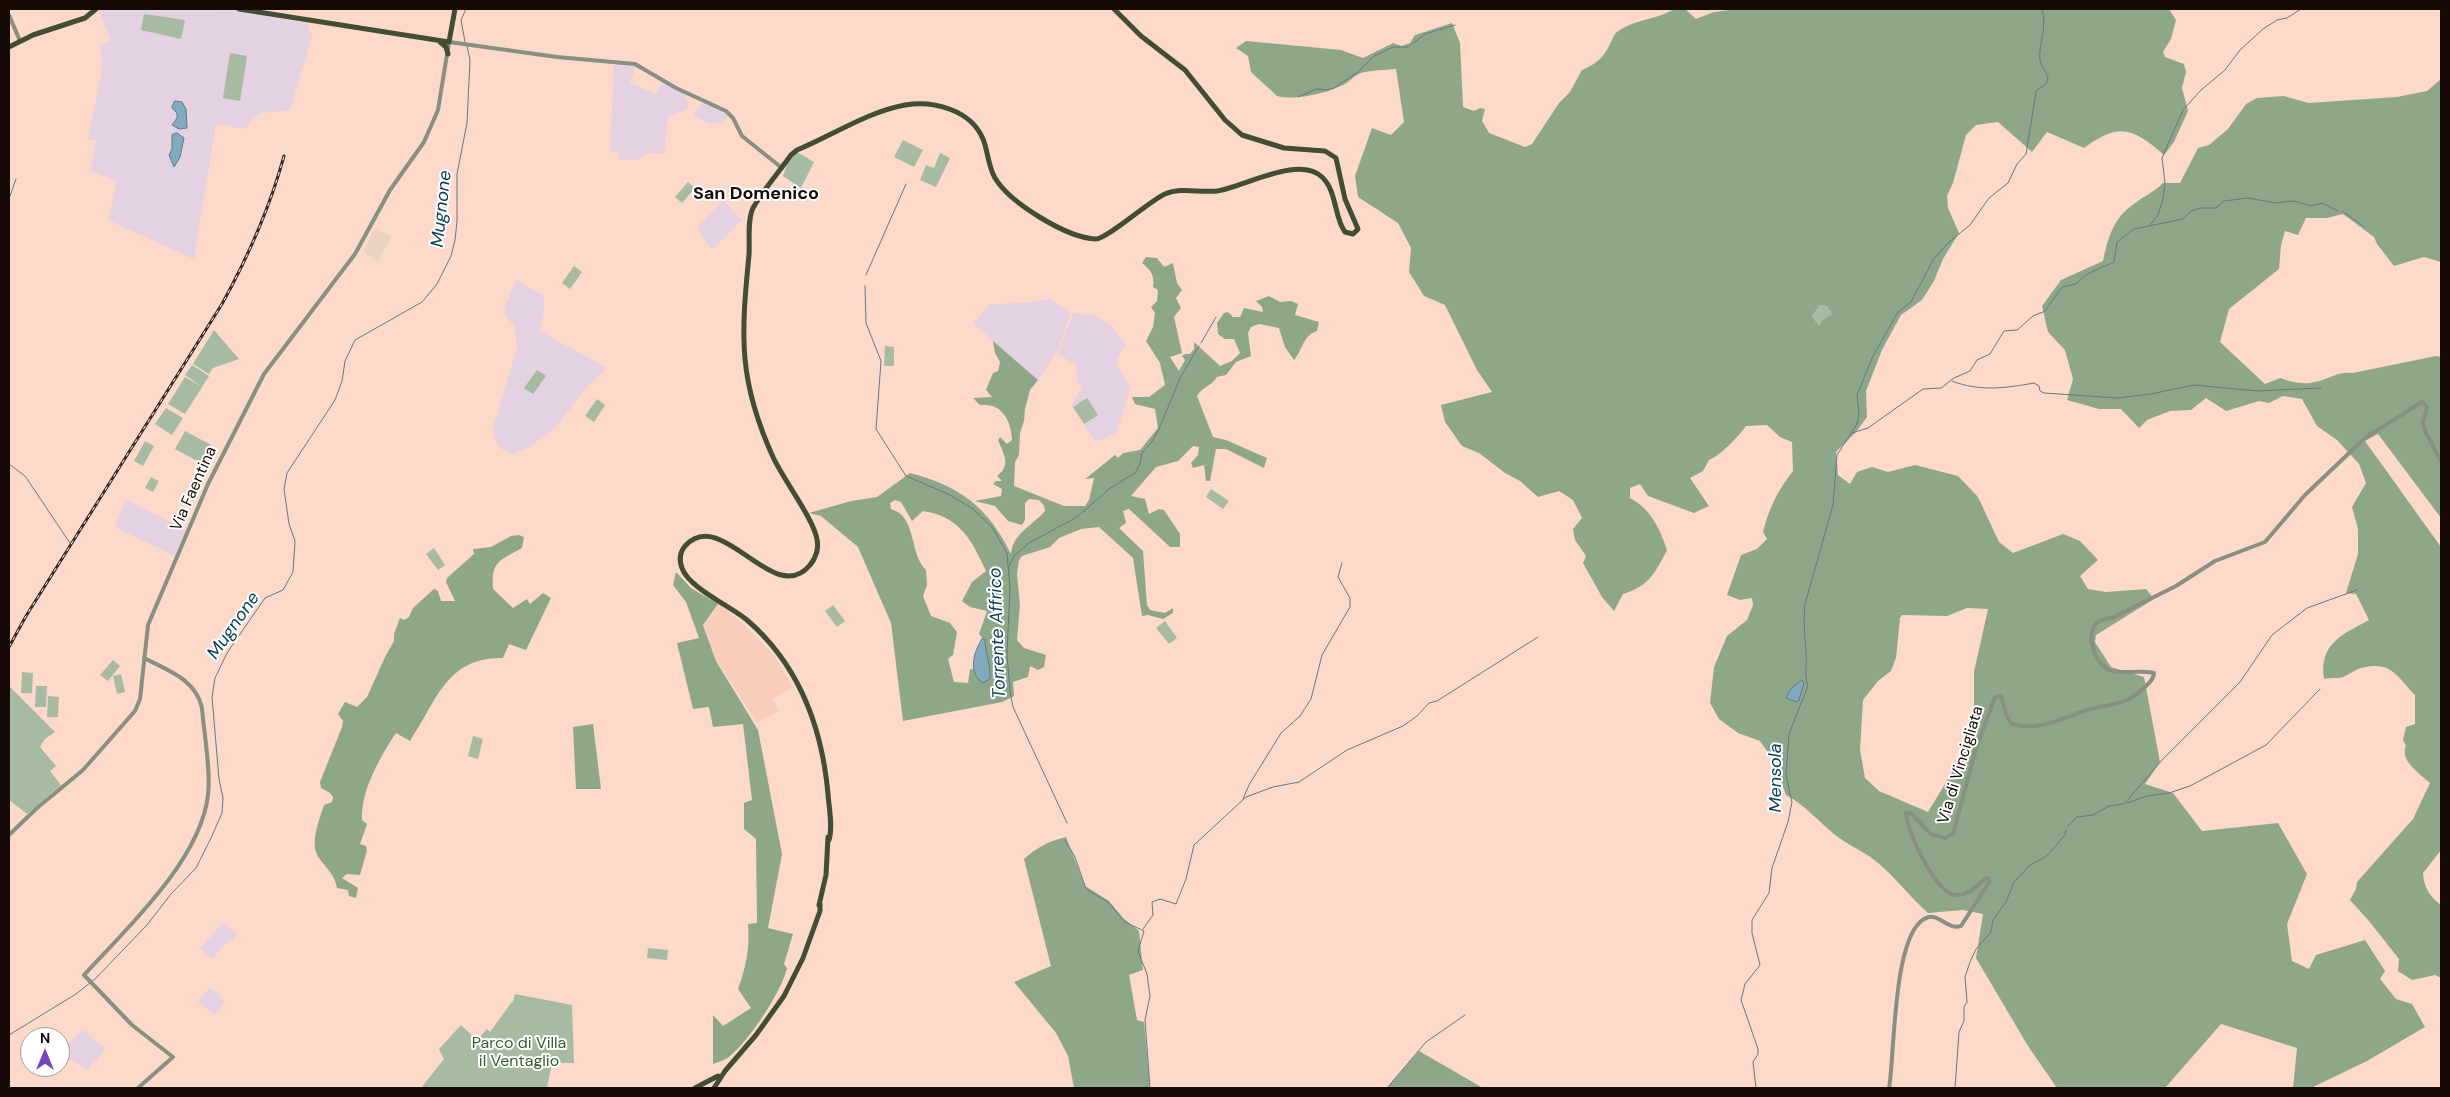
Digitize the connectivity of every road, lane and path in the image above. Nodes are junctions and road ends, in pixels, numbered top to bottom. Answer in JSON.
{"nodes":[{"id":1,"x":96,"y":9,"type":"edge"},
{"id":2,"x":239,"y":9,"type":"edge"},
{"id":3,"x":455,"y":9,"type":"edge"},
{"id":4,"x":1114,"y":9,"type":"edge"},
{"id":5,"x":9,"y":15,"type":"edge"},
{"id":6,"x":438,"y":40,"type":"junction"},
{"id":7,"x":20,"y":41,"type":"junction"},
{"id":8,"x":450,"y":42,"type":"junction"},
{"id":9,"x":9,"y":48,"type":"edge"},
{"id":10,"x":448,"y":54,"type":"junction"},
{"id":11,"x":782,"y":168,"type":"junction"},
{"id":12,"x":2441,"y":461,"type":"edge"},
{"id":13,"x":144,"y":658,"type":"junction"},
{"id":14,"x":9,"y":835,"type":"edge"},
{"id":15,"x":724,"y":1071,"type":"junction"},
{"id":16,"x":705,"y":1084,"type":"junction"},
{"id":17,"x":138,"y":1088,"type":"edge"},
{"id":18,"x":695,"y":1088,"type":"edge"},
{"id":19,"x":715,"y":1088,"type":"edge"},
{"id":20,"x":1889,"y":1088,"type":"edge"}],
"edges":[{"from":1,"to":7,"type":"main road"},
{"from":2,"to":6,"type":"main road"},
{"from":3,"to":8,"type":"main road"},
{"from":4,"to":11,"type":"main road"},
{"from":5,"to":7,"type":"street"},
{"from":6,"to":8,"type":"main road"},
{"from":6,"to":10,"type":"main road"},
{"from":7,"to":9,"type":"main road"},
{"from":8,"to":10,"type":"street","name":"Via Faentina"},
{"from":8,"to":11,"type":"street"},
{"from":10,"to":13,"type":"street","name":"Via Faentina"},
{"from":11,"to":15,"type":"main road"},
{"from":12,"to":20,"type":"street","name":"Via di Vincigliata"},
{"from":13,"to":14,"type":"street","name":"Via Faentina"},
{"from":13,"to":17,"type":"street"},
{"from":15,"to":16,"type":"main road"},
{"from":15,"to":19,"type":"main road"},
{"from":16,"to":18,"type":"main road"},
{"from":16,"to":19,"type":"main road"}]}
